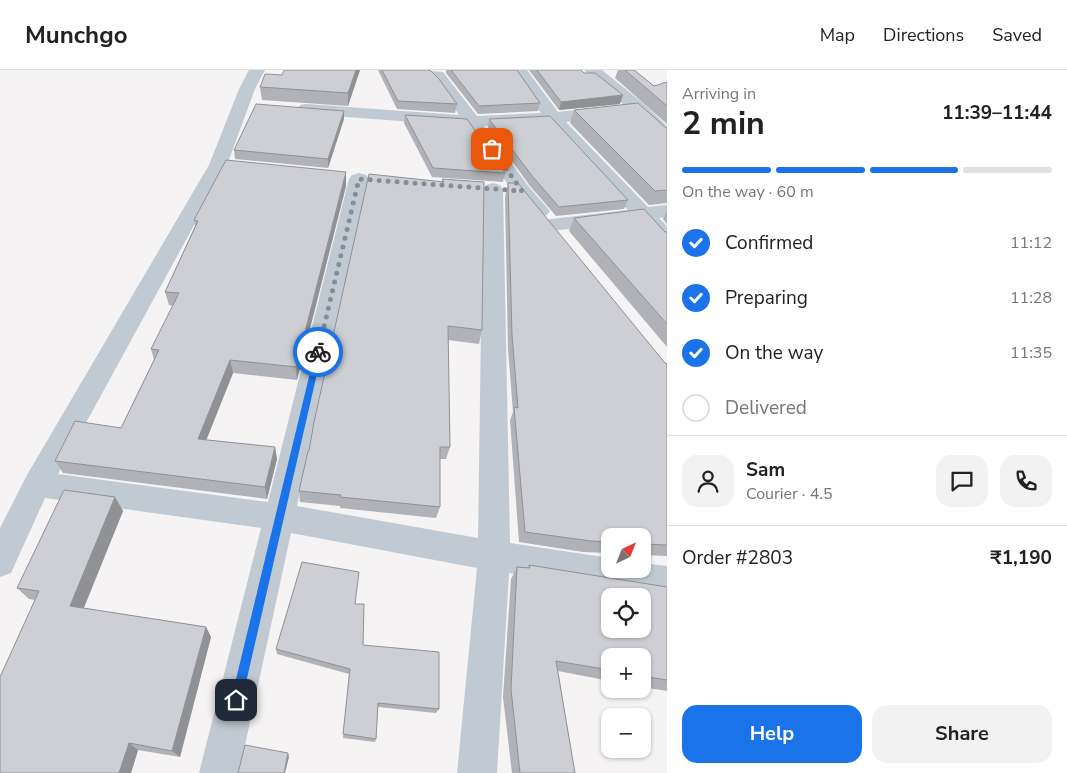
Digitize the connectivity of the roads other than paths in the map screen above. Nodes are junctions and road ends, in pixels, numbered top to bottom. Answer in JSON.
{"nodes":[{"id":1,"x":257,"y":70,"type":"edge"},
{"id":2,"x":425,"y":70,"type":"edge"},
{"id":3,"x":519,"y":70,"type":"edge"},
{"id":4,"x":592,"y":70,"type":"edge"},
{"id":5,"x":290,"y":108,"type":"edge"},
{"id":6,"x":638,"y":108,"type":"junction"},
{"id":7,"x":553,"y":118,"type":"junction"},
{"id":8,"x":472,"y":121,"type":"junction"},
{"id":9,"x":667,"y":136,"type":"edge"},
{"id":10,"x":359,"y":179,"type":"dead end"},
{"id":11,"x":522,"y":191,"type":"junction"},
{"id":12,"x":667,"y":211,"type":"edge"},
{"id":13,"x":642,"y":214,"type":"junction"},
{"id":14,"x":667,"y":239,"type":"edge"},
{"id":15,"x":37,"y":484,"type":"junction"},
{"id":16,"x":280,"y":517,"type":"junction"},
{"id":17,"x":494,"y":556,"type":"junction"},
{"id":18,"x":0,"y":562,"type":"edge"},
{"id":19,"x":667,"y":582,"type":"edge"},
{"id":20,"x":219,"y":773,"type":"edge"},
{"id":21,"x":477,"y":773,"type":"edge"}],
"edges":[{"from":1,"to":15,"type":"street"},
{"from":2,"to":8,"type":"street"},
{"from":3,"to":7,"type":"street"},
{"from":4,"to":6,"type":"street"},
{"from":5,"to":8,"type":"street"},
{"from":6,"to":7,"type":"street"},
{"from":6,"to":9,"type":"street"},
{"from":7,"to":8,"type":"street"},
{"from":7,"to":13,"type":"street"},
{"from":8,"to":11,"type":"street"},
{"from":10,"to":16,"type":"street"},
{"from":11,"to":13,"type":"street"},
{"from":11,"to":17,"type":"street"},
{"from":12,"to":13,"type":"street"},
{"from":13,"to":14,"type":"street"},
{"from":15,"to":16,"type":"street"},
{"from":15,"to":18,"type":"street"},
{"from":16,"to":17,"type":"street"},
{"from":16,"to":20,"type":"street"},
{"from":17,"to":19,"type":"street"},
{"from":17,"to":21,"type":"street"}]}
